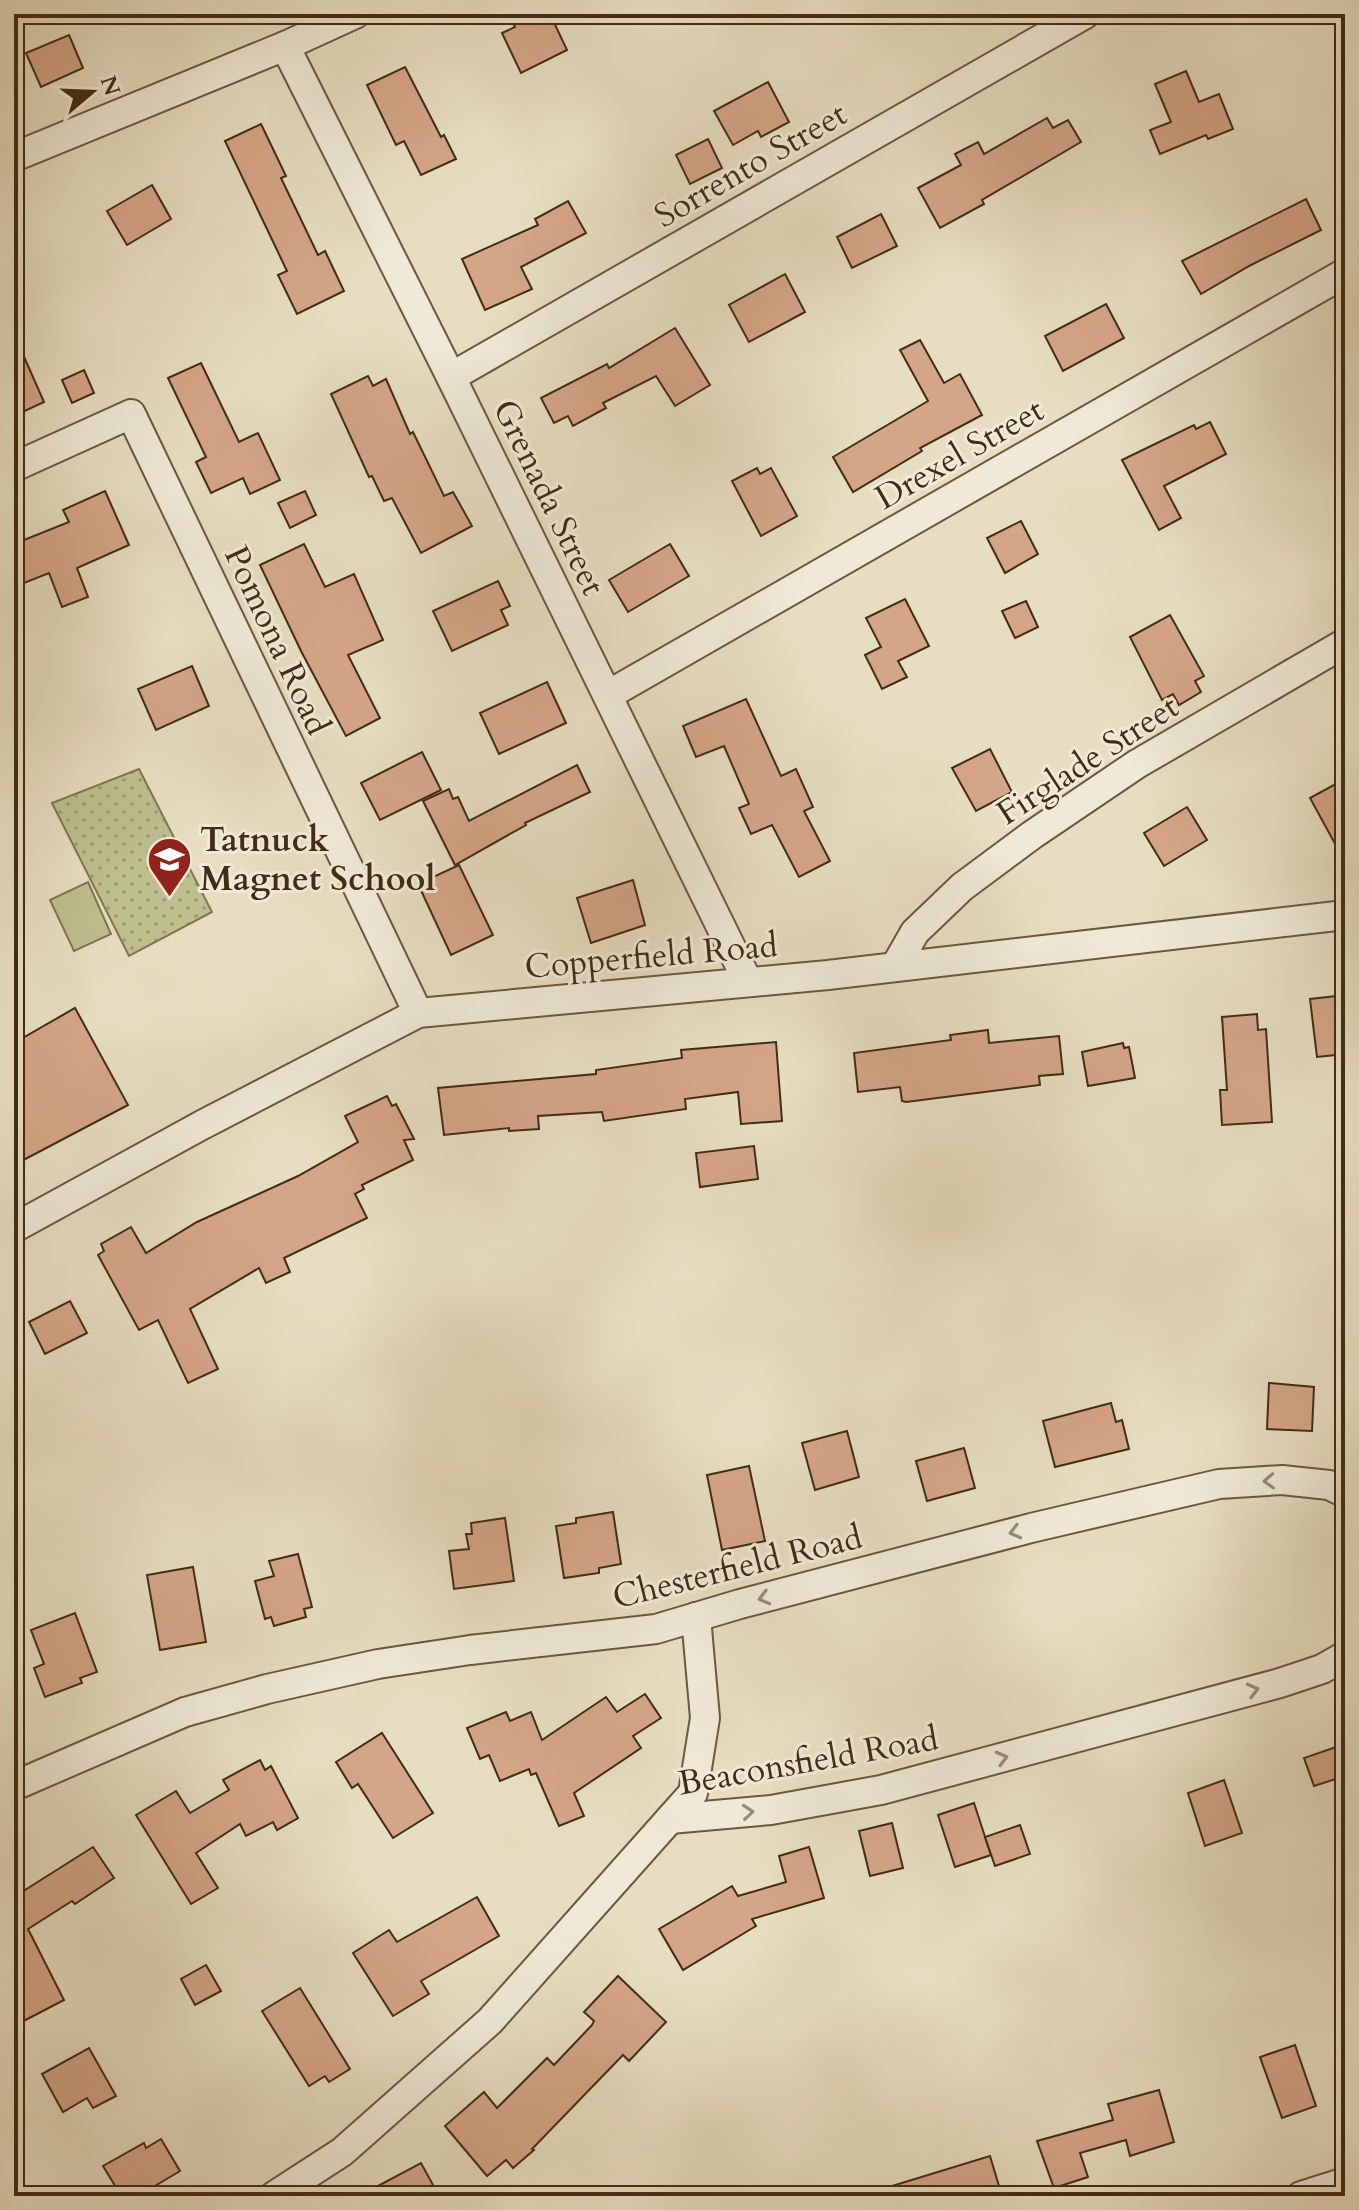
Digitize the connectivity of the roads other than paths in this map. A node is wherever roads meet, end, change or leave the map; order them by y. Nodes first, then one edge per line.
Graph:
1 (355, 14) edge
2 (1085, 14) edge
3 (285, 46) junction
4 (14, 157) edge
5 (1345, 273) edge
6 (451, 377) junction
7 (14, 467) edge
8 (1345, 643) edge
9 (608, 695) junction
10 (1345, 915) edge
11 (895, 967) junction
12 (748, 982) junction
13 (418, 1013) junction
14 (14, 1228) edge
15 (1345, 1493) edge
16 (696, 1617) junction
17 (1345, 1656) edge
18 (14, 1786) edge
19 (670, 1819) junction
20 (1345, 2182) edge
21 (274, 2196) edge
22 (1301, 2196) edge

1 - 3 street
2 - 6 street, Sorrento Street
3 - 4 street
3 - 6 street, Grenada Street
5 - 9 street, Drexel Street
6 - 9 street, Grenada Street
7 - 13 street, Pomona Road
8 - 11 street, Firglade Street
9 - 12 street, Grenada Street
10 - 11 street, Copperfield Road
11 - 12 street, Copperfield Road
12 - 13 street, Copperfield Road
13 - 14 street, Copperfield Road
15 -> 16 street, Chesterfield Road
16 - 18 street, Chesterfield Road
16 - 19 street
19 -> 17 street, Beaconsfield Road
19 - 21 street, Beaconsfield Road
20 - 22 street

